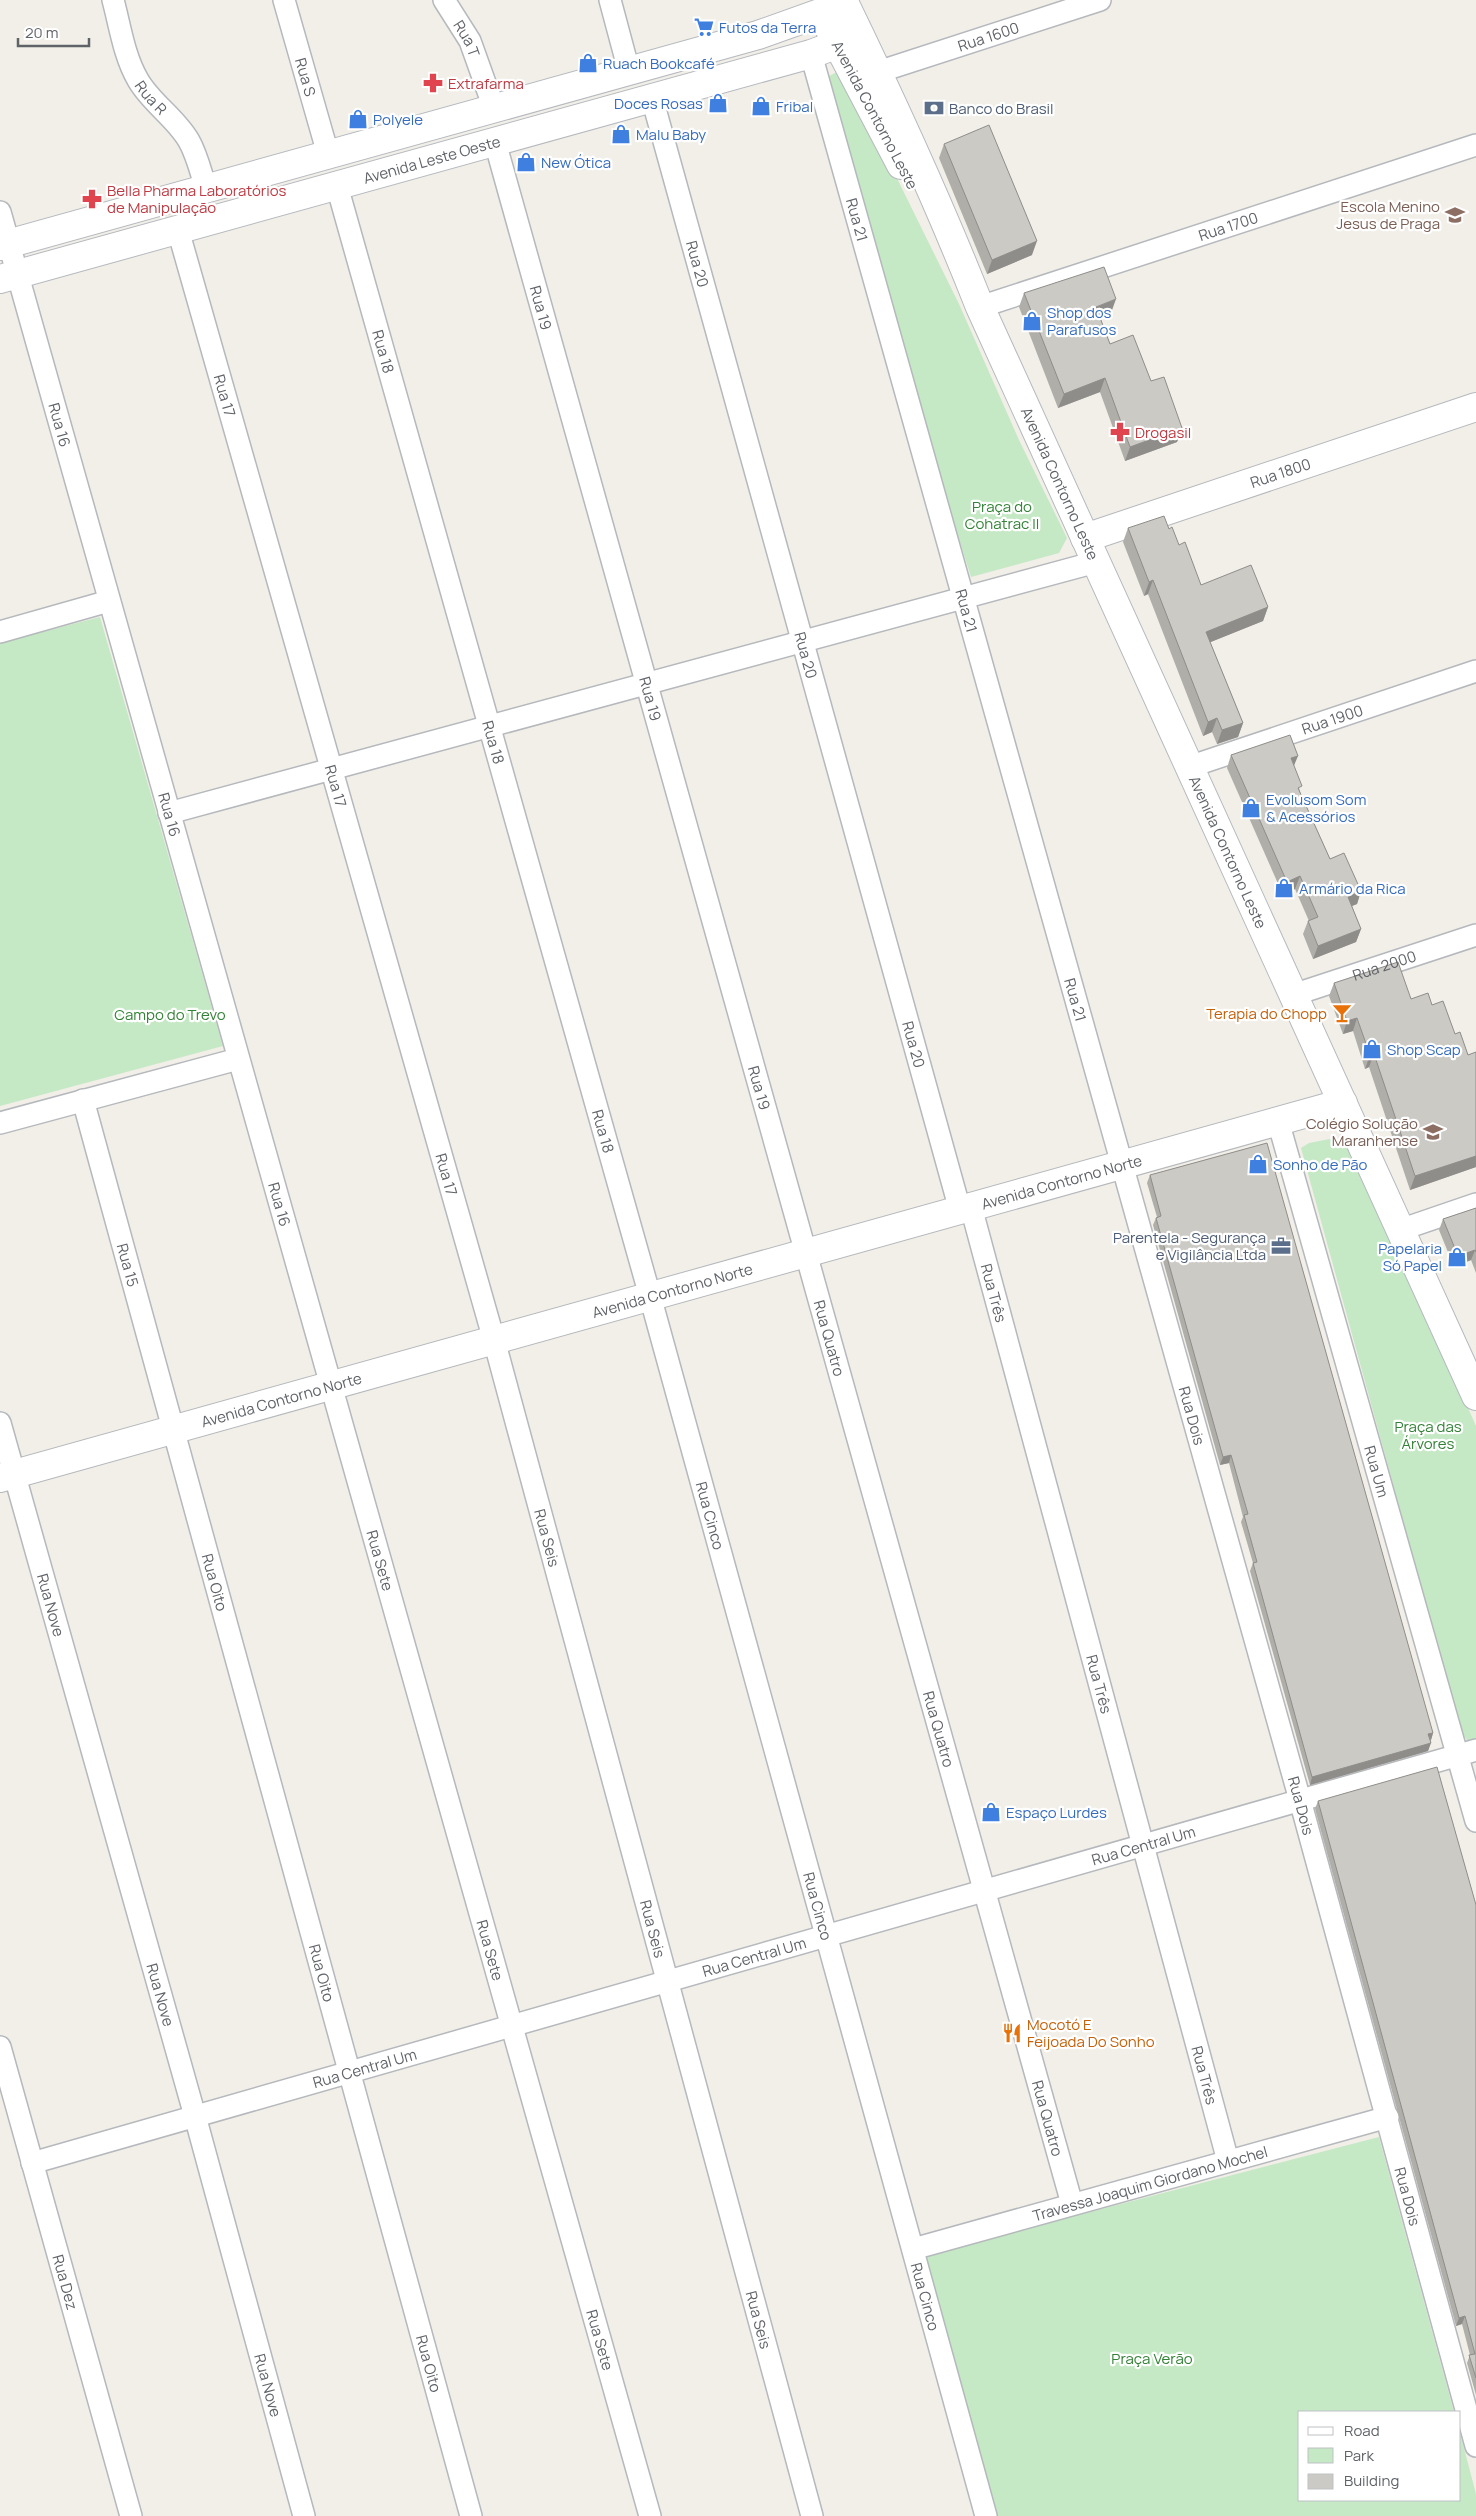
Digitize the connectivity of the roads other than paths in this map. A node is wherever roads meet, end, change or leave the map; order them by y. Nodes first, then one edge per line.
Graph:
1 (113, 0) edge
2 (284, 0) edge
3 (444, 0) edge
4 (610, 0) edge
5 (791, 0) edge
6 (1100, 0) edge
7 (831, 4) edge
8 (758, 35) junction
9 (849, 40) junction
10 (811, 54) junction
11 (629, 71) junction
12 (878, 72) junction
13 (652, 98) junction
14 (494, 108) junction
15 (495, 142) junction
16 (1476, 146) edge
17 (328, 154) junction
18 (338, 186) junction
19 (206, 188) junction
20 (0, 212) edge
21 (178, 230) junction
22 (4, 244) edge
23 (9, 277) edge
24 (980, 307) junction
25 (1476, 407) edge
26 (1090, 550) junction
27 (964, 598) junction
28 (109, 601) junction
29 (0, 632) edge
30 (803, 641) junction
31 (1476, 671) edge
32 (647, 684) junction
33 (489, 726) junction
34 (1189, 767) junction
35 (332, 769) junction
36 (168, 813) junction
37 (1476, 935) edge
38 (1293, 995) junction
39 (238, 1060) junction
40 (83, 1100) junction
41 (1342, 1104) junction
42 (1278, 1121) junction
43 (0, 1123) edge
44 (1120, 1165) junction
45 (1476, 1204) edge
46 (965, 1208) junction
47 (1400, 1230) junction
48 (805, 1253) junction
49 (650, 1296) junction
50 (494, 1340) junction
51 (329, 1386) junction
52 (1476, 1396) edge
53 (0, 1423) edge
54 (172, 1430) junction
55 (7, 1476) edge
56 (1467, 1753) edge
57 (1300, 1800) junction
58 (1476, 1820) edge
59 (1144, 1845) junction
60 (985, 1891) junction
61 (826, 1936) junction
62 (668, 1981) junction
63 (511, 2026) junction
64 (0, 2047) edge
65 (349, 2072) junction
66 (195, 2116) junction
67 (1388, 2117) junction
68 (1228, 2161) junction
69 (32, 2162) junction
70 (1072, 2204) junction
71 (912, 2249) junction
72 (1476, 2446) edge
73 (131, 2516) edge
74 (304, 2516) edge
75 (471, 2516) edge
76 (650, 2516) edge
77 (812, 2516) edge
78 (986, 2516) edge

1 - 19 street, Rua R
2 - 17 street, Rua S
3 - 14 street, Rua T
4 - 11 street
5 - 8 main road
6 - 12 street, Rua 1600
7 - 8 main road
7 - 9 main road, Avenida Contorno Leste
8 - 11 main road
9 - 10 main road, Avenida Leste Oeste
9 - 12 main road, Avenida Contorno Leste
9 - 24 main road, Avenida Contorno Leste
10 - 13 main road, Avenida Leste Oeste
10 - 27 street, Rua 21
11 - 14 main road
12 - 24 main road, Avenida Contorno Leste
13 - 15 main road, Avenida Leste Oeste
13 - 30 street, Rua 20
14 - 17 main road
15 - 18 main road, Avenida Leste Oeste
15 - 32 street, Rua 19
16 - 24 street, Rua 1700
17 - 19 main road
18 - 21 main road, Avenida Leste Oeste
18 - 33 street, Rua 18
19 - 22 main road
20 - 22 street, Rua 16
21 - 23 main road, Avenida Leste Oeste
21 - 35 street, Rua 17
22 - 23 street, Rua 16
23 - 28 street, Rua 16
24 - 26 main road, Avenida Contorno Leste
25 - 26 main road, Rua 1800
26 - 27 street
26 - 34 main road, Avenida Contorno Leste
27 - 30 street
27 - 44 street, Rua 21
28 - 29 street
28 - 36 street, Rua 16
30 - 32 street
30 - 46 street, Rua 20
31 - 34 street, Rua 1900
32 - 33 street
32 - 48 street, Rua 19
33 - 35 street
33 - 49 street, Rua 18
34 - 38 main road, Avenida Contorno Leste
35 - 36 street
35 - 50 street, Rua 17
36 - 39 street, Rua 16
37 - 38 street, Rua 2000
38 - 41 main road, Avenida Contorno Leste
39 - 40 street
39 - 51 street, Rua 16
40 - 43 street
40 - 54 street, Rua 15
41 - 42 main road, Avenida Contorno Norte
41 - 47 main road, Avenida Contorno Leste
42 - 44 main road, Avenida Contorno Norte
42 - 56 street, Rua Um
44 - 46 main road, Avenida Contorno Norte
44 - 57 street, Rua Dois
45 - 47 street
46 - 48 main road, Avenida Contorno Norte
46 - 59 street, Rua Três
47 - 52 main road, Avenida Contorno Leste
48 - 49 main road, Avenida Contorno Norte
48 - 60 street, Rua Quatro
49 - 50 main road, Avenida Contorno Norte
49 - 61 street, Rua Cinco
50 - 51 main road, Avenida Contorno Norte
50 - 62 street, Rua Seis
51 - 54 main road, Avenida Contorno Norte
51 - 63 street, Rua Sete
53 - 55 street, Rua Nove
54 - 55 main road, Avenida Contorno Norte
54 - 65 street, Rua Oito
55 - 66 street, Rua Nove
56 - 57 street, Rua Central Um
56 - 58 street, Rua Um
57 - 59 street, Rua Central Um
57 - 67 street, Rua Dois
59 - 60 street, Rua Central Um
59 - 68 street, Rua Três
60 - 61 street, Rua Central Um
60 - 70 street, Rua Quatro
61 - 62 street, Rua Central Um
61 - 71 street, Rua Cinco
62 - 63 street, Rua Central Um
62 - 77 street, Rua Seis
63 - 65 street, Rua Central Um
63 - 76 street, Rua Sete
64 - 69 street, Rua Dez
65 - 66 street, Rua Central Um
65 - 75 street, Rua Oito
66 - 69 street, Rua Central Um
66 - 74 street, Rua Nove
67 - 68 street, Travessa Joaquim Giordano Mochel
67 - 72 street, Rua Dois
68 - 70 street, Travessa Joaquim Giordano Mochel
69 - 73 street, Rua Dez
70 - 71 street, Travessa Joaquim Giordano Mochel
71 - 78 street, Rua Cinco

